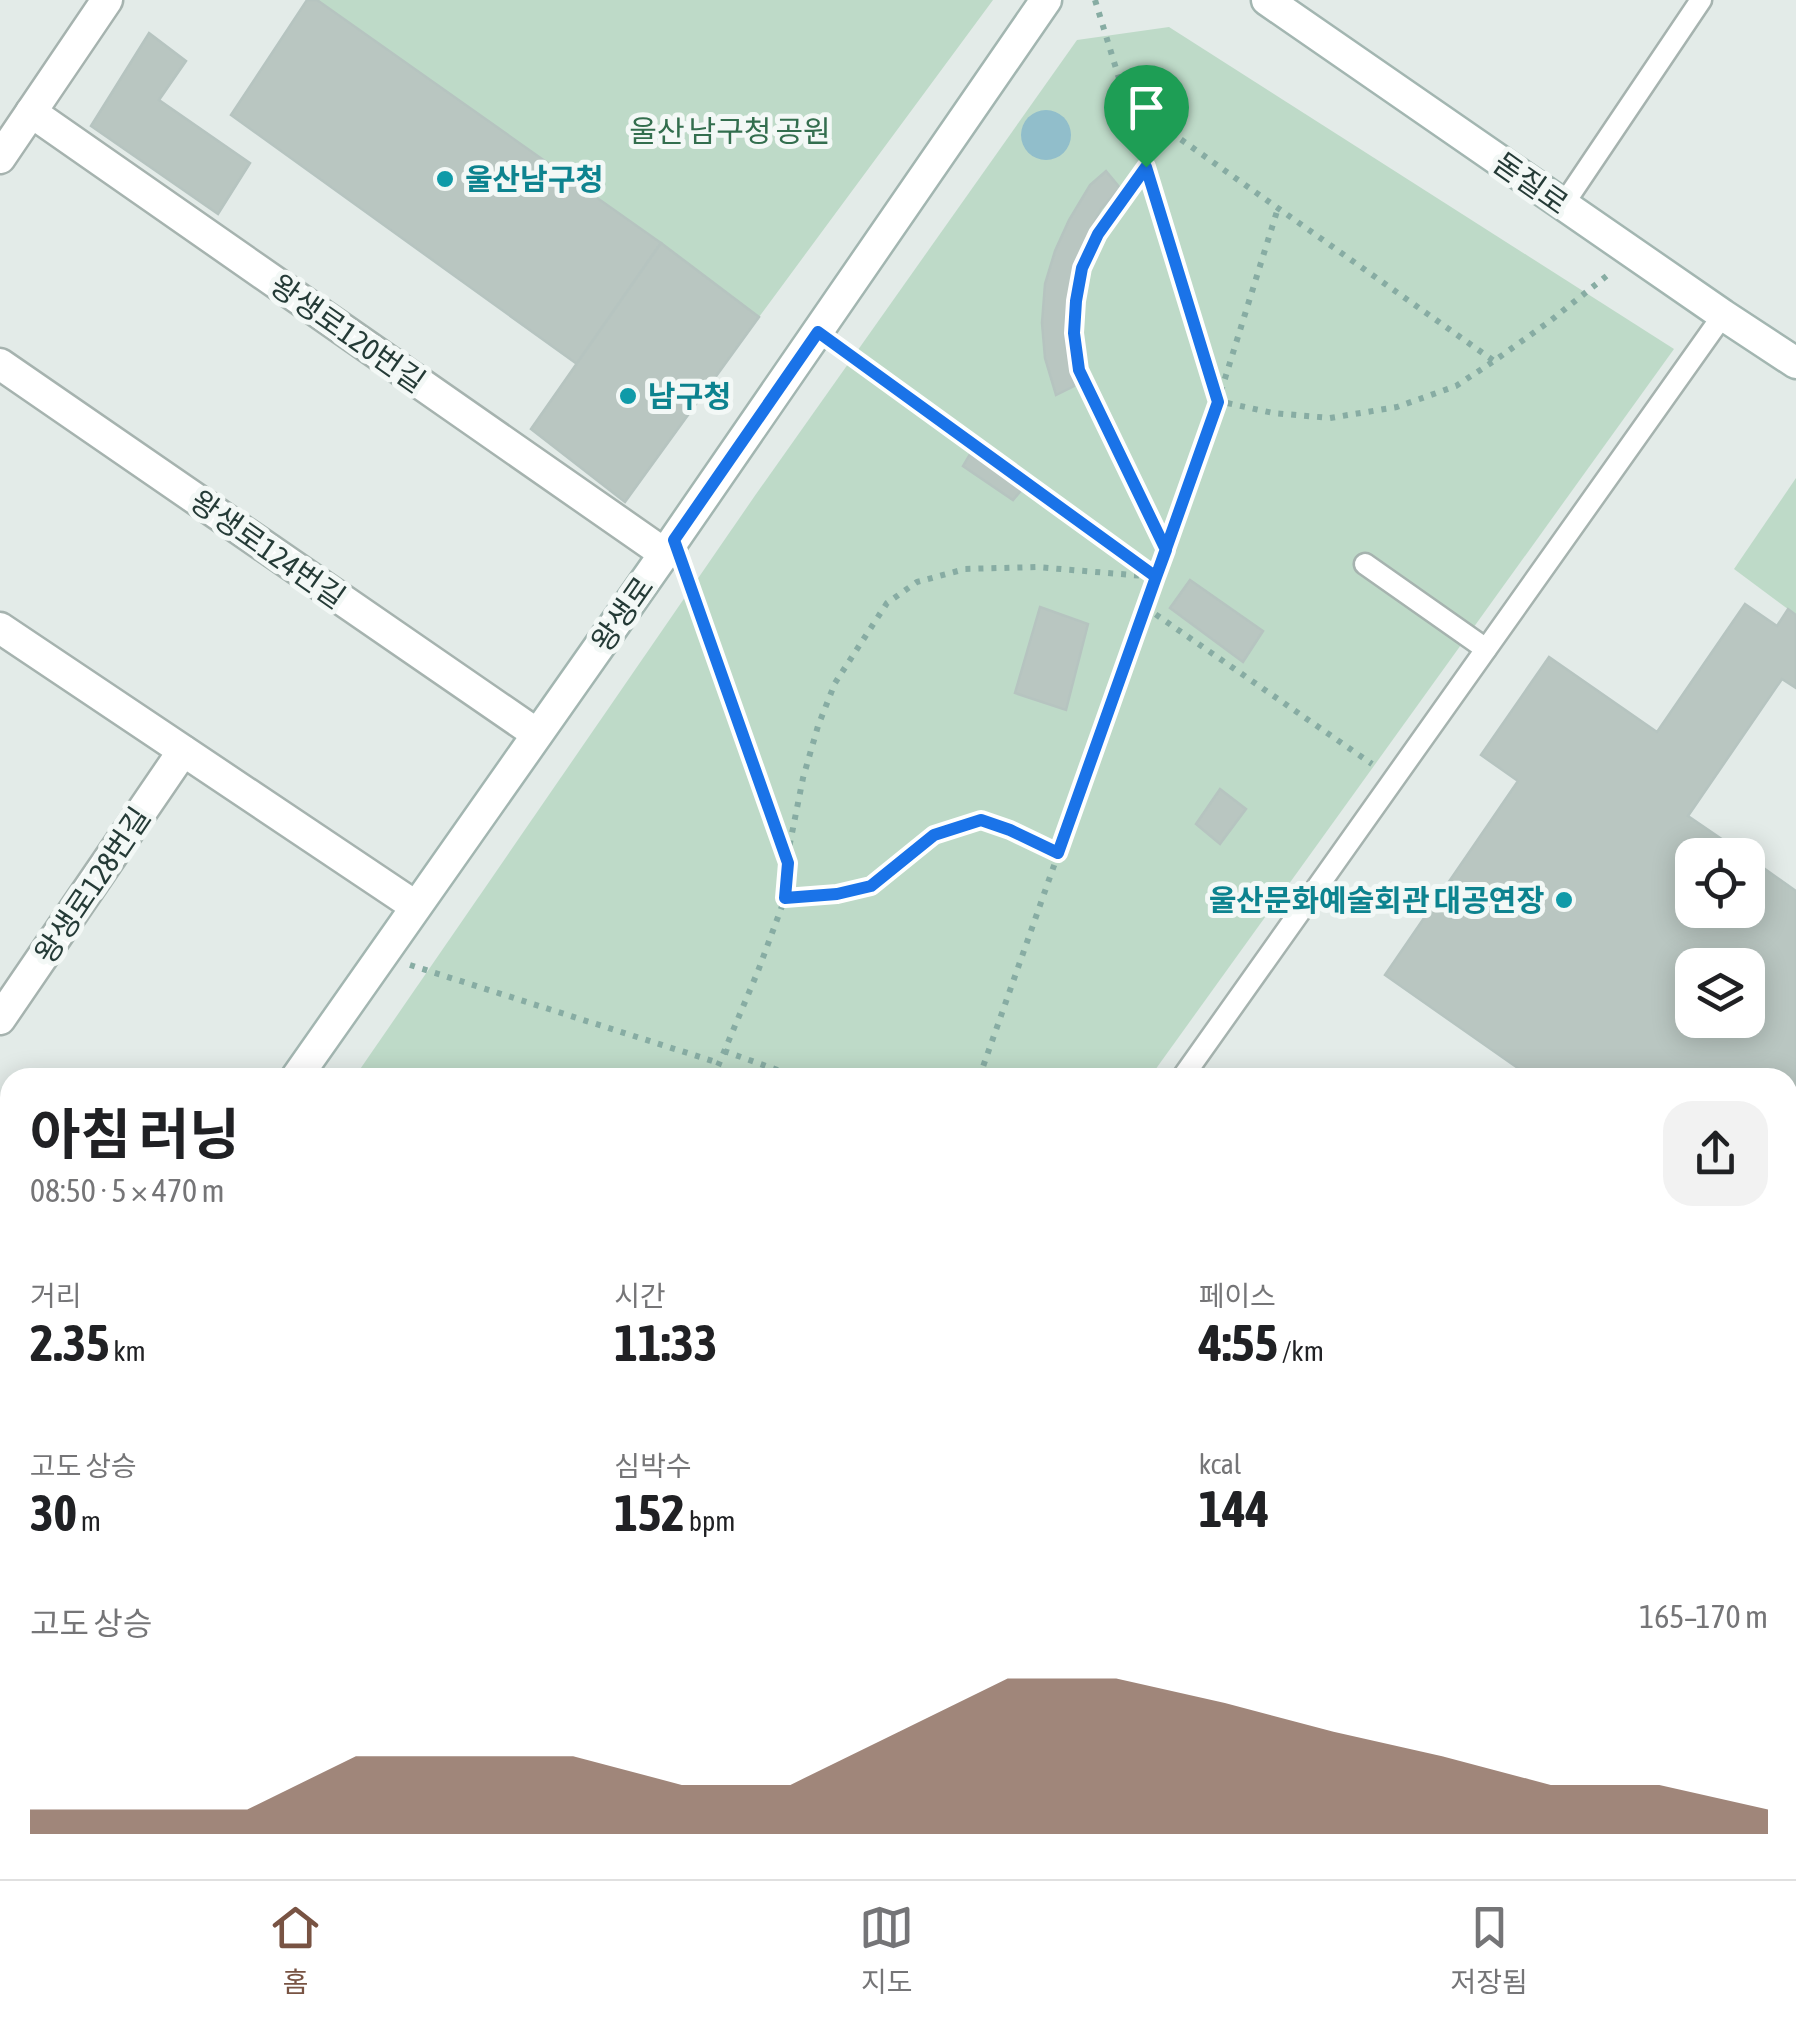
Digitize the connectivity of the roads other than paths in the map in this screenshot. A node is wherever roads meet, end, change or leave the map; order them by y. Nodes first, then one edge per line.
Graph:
1 (106, 0) edge
2 (1046, 0) edge
3 (1267, 0) edge
4 (1701, 0) edge
5 (31, 112) junction
6 (0, 158) edge
7 (1563, 205) junction
8 (1723, 315) junction
9 (1796, 363) edge
10 (0, 364) edge
11 (669, 547) junction
12 (1365, 564) dead end
13 (0, 628) edge
14 (1486, 649) junction
15 (537, 734) junction
16 (183, 751) junction
17 (414, 906) junction
18 (0, 1019) edge
19 (303, 1068) edge
20 (1189, 1068) edge

1 - 5 street
2 - 11 street, 왕생로
3 - 7 street, 돋질로
4 - 7 lane
5 - 6 street
5 - 11 street, 왕생로120번길
7 - 8 street, 돋질로
8 - 9 street, 돋질로
8 - 14 lane
10 - 15 street, 왕생로124번길
11 - 15 street, 왕생로
12 - 14 lane
13 - 16 street
14 - 20 lane
15 - 17 street, 왕생로
16 - 17 street
16 - 18 street, 왕생로128번길
17 - 19 street, 왕생로

